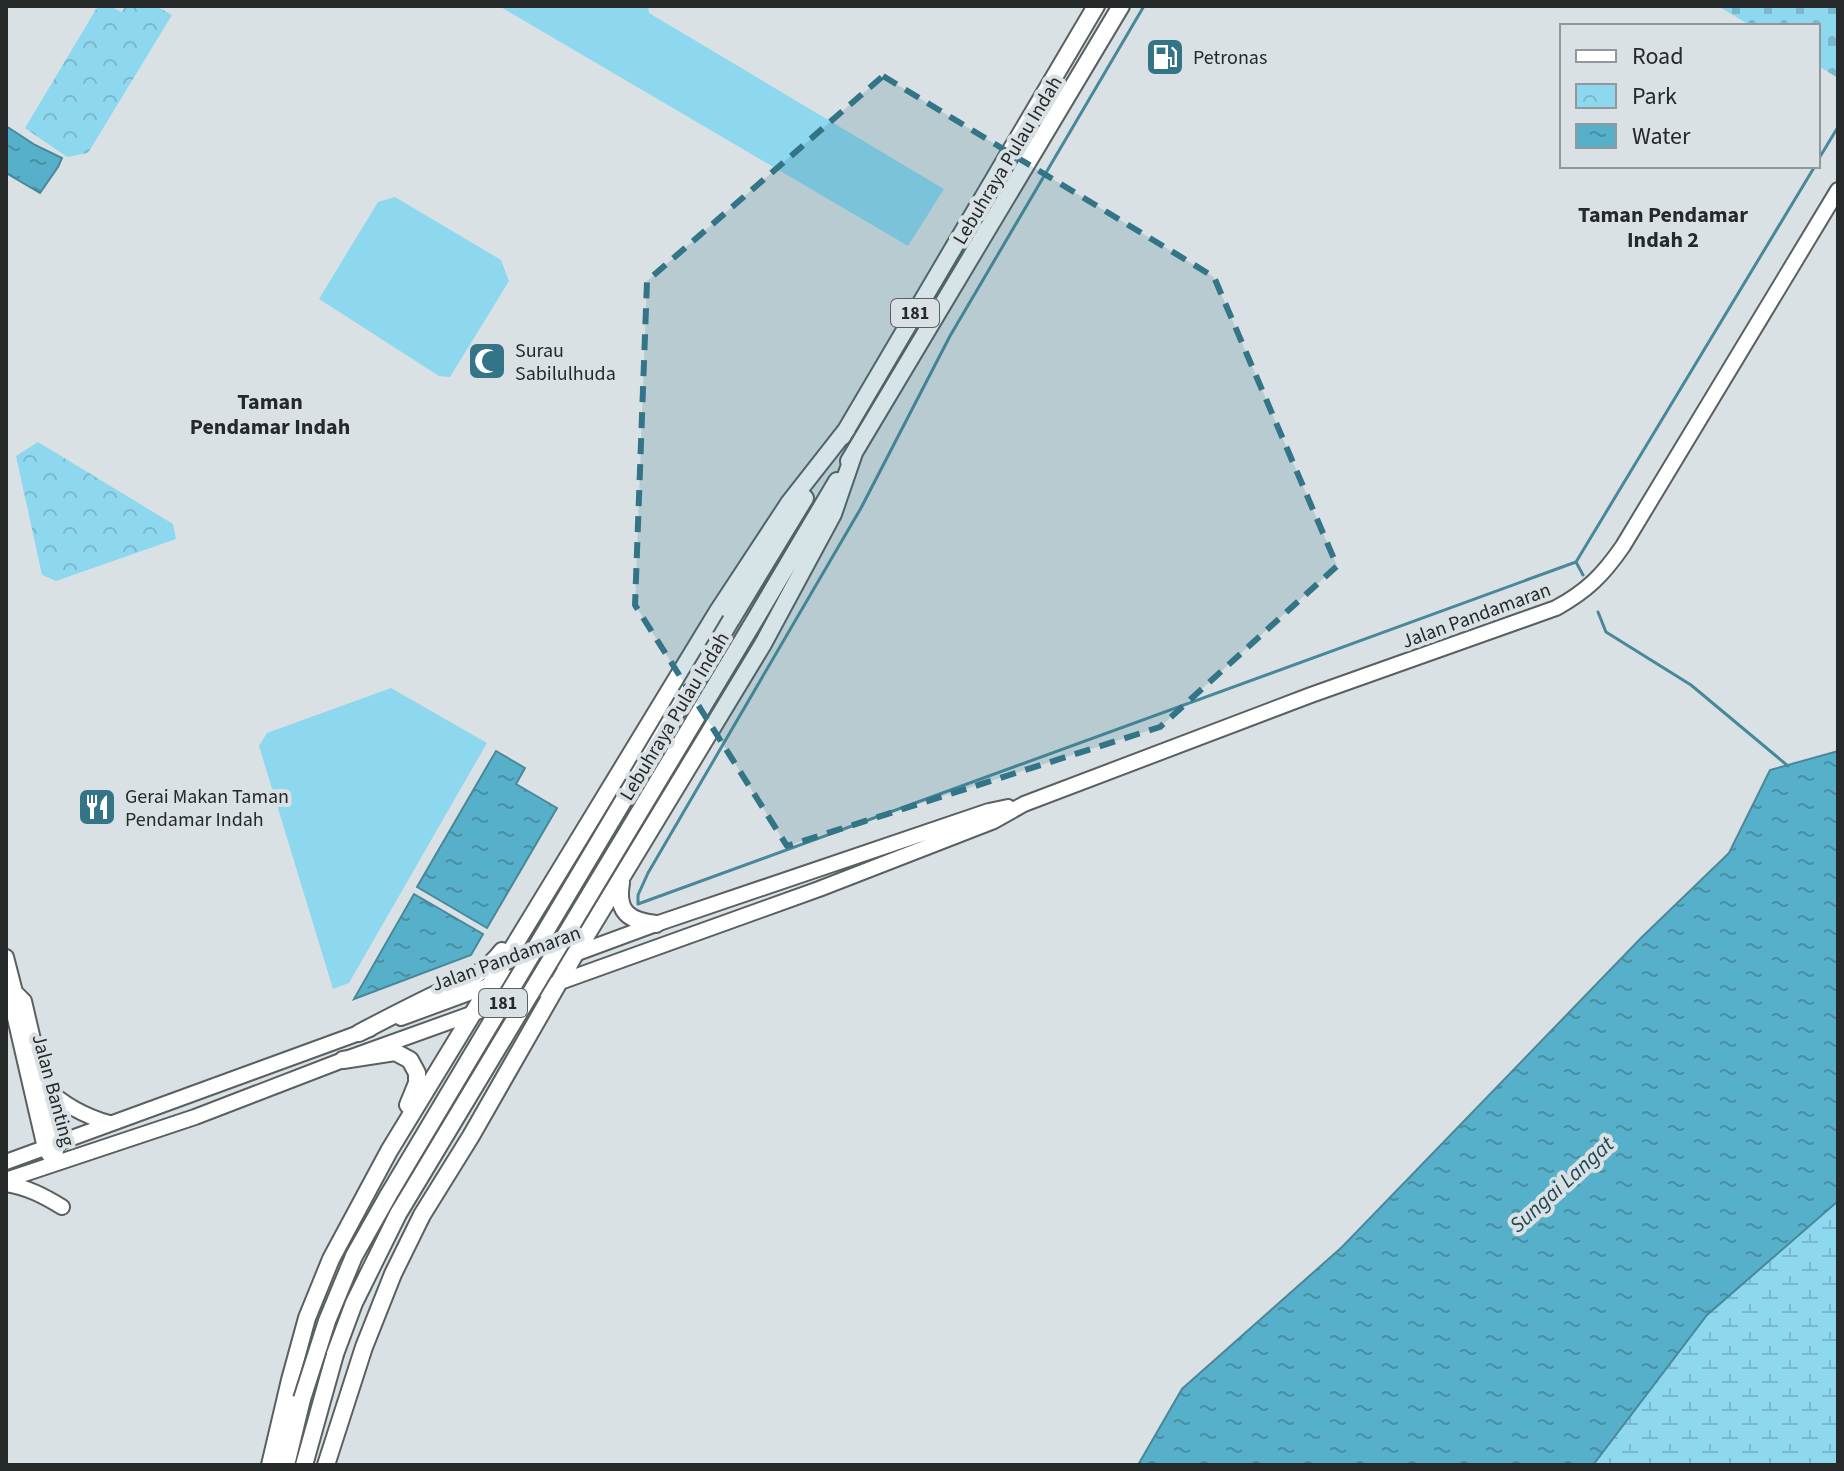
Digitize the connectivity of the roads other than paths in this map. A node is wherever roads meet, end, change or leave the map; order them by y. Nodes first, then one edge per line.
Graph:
1 (1096, 6) edge
2 (1121, 6) edge
3 (1838, 190) edge
4 (847, 429) junction
5 (854, 453) junction
6 (603, 802) junction
7 (1024, 804) junction
8 (650, 832) junction
9 (567, 860) junction
10 (622, 877) junction
11 (535, 912) junction
12 (656, 924) junction
13 (575, 954) junction
14 (6, 957) edge
15 (550, 963) junction
16 (559, 983) junction
17 (491, 986) junction
18 (15, 992) junction
19 (501, 1004) junction
20 (475, 1012) junction
21 (359, 1033) junction
22 (343, 1060) junction
23 (514, 1060) junction
24 (44, 1087) junction
25 (110, 1123) junction
26 (51, 1145) junction
27 (389, 1151) junction
28 (6, 1162) edge
29 (54, 1163) junction
30 (6, 1182) edge
31 (62, 1207) dead end
32 (270, 1465) edge
33 (286, 1465) edge
34 (304, 1465) edge
35 (326, 1465) edge

1 - 4 main road, Lebuhraya Pulau Indah / 181
2 - 5 main road, Lebuhraya Pulau Indah / 181
3 - 7 main road, Jalan Pandamaran
4 - 6 main road
4 - 33 main road, Lebuhraya Pulau Indah / 181, bridge
5 - 8 main road
5 - 34 main road, Lebuhraya Pulau Indah / 181, bridge
6 - 8 main road
6 - 9 main road
7 - 12 main road, Jalan Pandamaran
7 - 16 main road, Jalan Pandamaran
8 - 10 main road
9 - 11 main road
9 - 21 main road
10 - 12 main road
10 - 13 main road
11 - 15 main road
11 - 17 main road
12 - 13 main road, Jalan Pandamaran
13 - 15 main road, Jalan Pandamaran
13 - 16 main road
14 - 18 main road, Jalan Banting
15 - 16 main road
15 - 17 main road, Jalan Pandamaran
16 - 19 main road, Jalan Pandamaran
16 - 23 main road
17 - 19 main road
17 - 20 main road
17 - 21 main road, Jalan Pandamaran
18 - 24 main road, Jalan Banting
18 - 26 main road, Jalan Banting
19 - 20 main road, Jalan Pandamaran
19 - 23 main road
20 - 22 main road, Jalan Pandamaran
20 - 27 main road
21 - 25 main road, Jalan Pandamaran
22 - 27 main road
22 - 29 main road, Jalan Pandamaran
23 - 35 main road
24 - 25 main road
24 - 26 main road, Jalan Banting
25 - 26 main road, Jalan Pandamaran
26 - 28 main road, Jalan Pandamaran
26 - 29 main road, Jalan Banting
27 - 32 main road
29 - 30 main road, Jalan Pandamaran
30 - 31 main road

